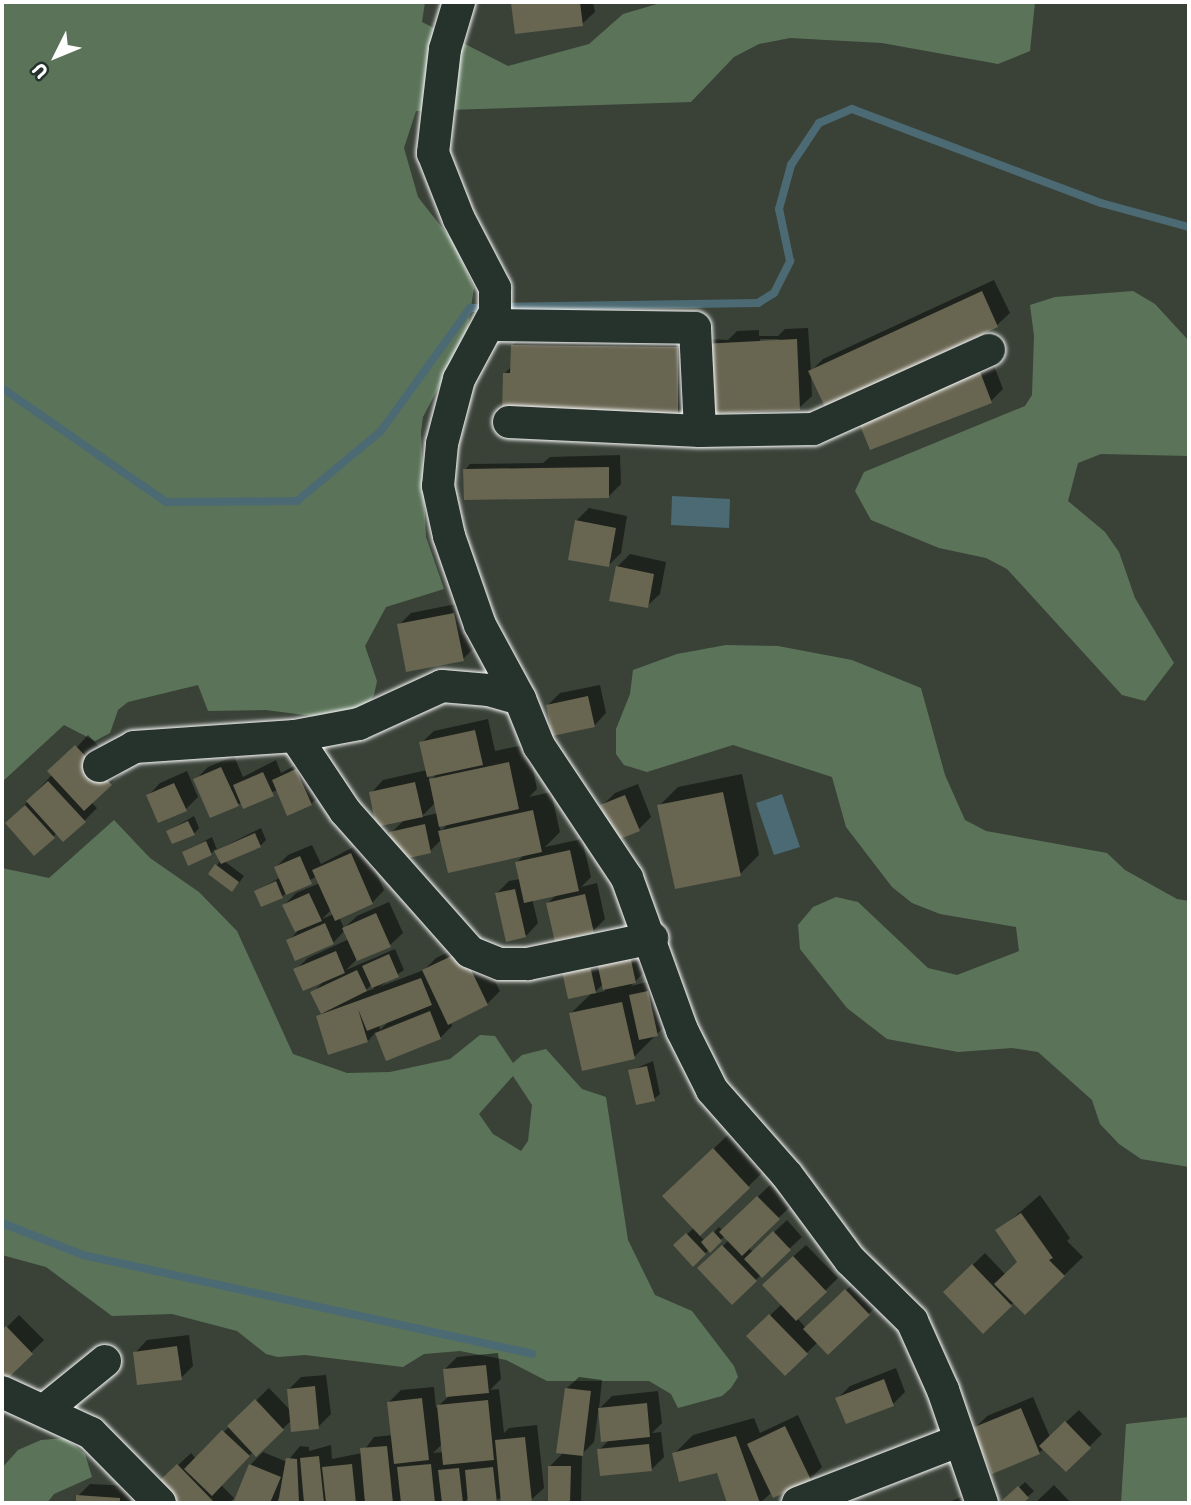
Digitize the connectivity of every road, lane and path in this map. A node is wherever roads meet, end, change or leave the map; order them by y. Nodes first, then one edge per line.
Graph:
1 (458, 2) edge
2 (494, 308) junction
3 (989, 351) dead end
4 (509, 422) dead end
5 (700, 430) junction
6 (520, 699) junction
7 (295, 736) junction
8 (99, 766) dead end
9 (652, 939) junction
10 (105, 1361) dead end
11 (2, 1392) edge
12 (46, 1409) junction
13 (958, 1441) junction
14 (160, 1503) edge
15 (798, 1503) edge
16 (982, 1503) edge

1 - 2 street
2 - 5 street
2 - 6 street
3 - 5 street
4 - 5 street
6 - 7 street
6 - 9 street
7 - 8 street
7 - 9 street
9 - 13 street
10 - 12 street
11 - 12 street
12 - 14 street
13 - 15 street
13 - 16 street

